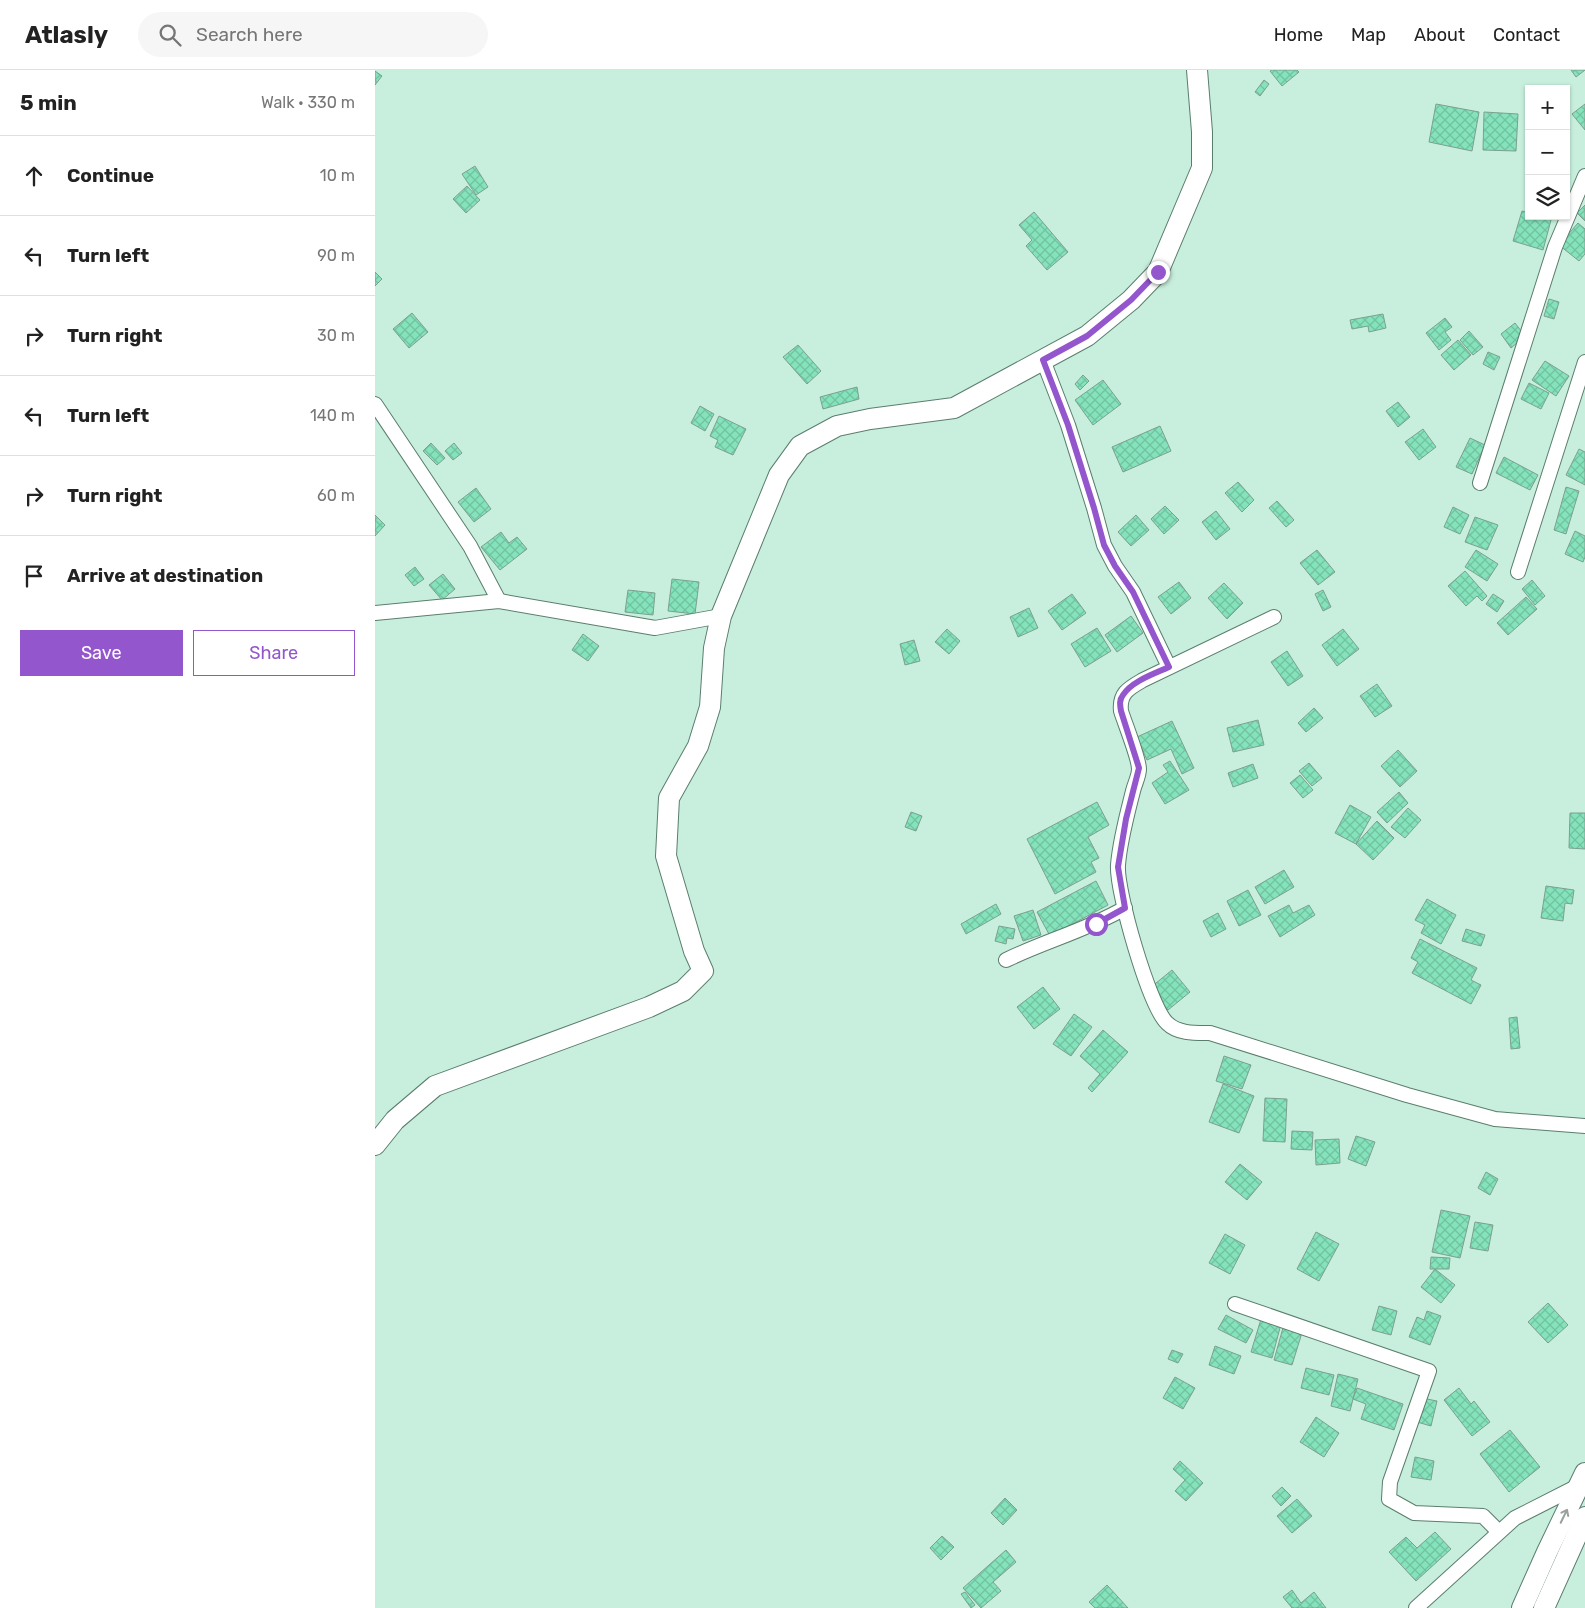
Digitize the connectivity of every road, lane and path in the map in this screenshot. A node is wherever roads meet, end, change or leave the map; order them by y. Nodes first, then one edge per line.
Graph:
1 (1197, 70) edge
2 (1585, 176) edge
3 (1043, 360) junction
4 (1585, 362) edge
5 (375, 404) edge
6 (1481, 483) dead end
7 (1519, 572) dead end
8 (499, 602) junction
9 (375, 613) edge
10 (721, 616) junction
11 (1274, 617) dead end
12 (1169, 667) junction
13 (1125, 908) junction
14 (1006, 960) dead end
15 (1585, 1126) edge
16 (375, 1145) edge
17 (1235, 1304) dead end
18 (1582, 1479) edge
19 (1585, 1517) edge
20 (1498, 1531) junction
21 (1550, 1545) junction
22 (1567, 1556) junction
23 (1549, 1603) edge
24 (1416, 1608) edge
25 (1522, 1608) edge

1 - 3 main road
2 - 6 street
3 - 10 main road
3 - 12 street
4 - 7 street
5 - 8 street
8 - 9 street
8 - 10 street
10 - 16 main road
11 - 12 street
12 - 13 street
13 - 14 street
13 - 15 street
17 - 20 street
18 - 20 street
21 -> 18 main road
19 - 22 main road
20 - 24 street
21 - 22 main road
21 - 25 main road
22 - 23 main road

